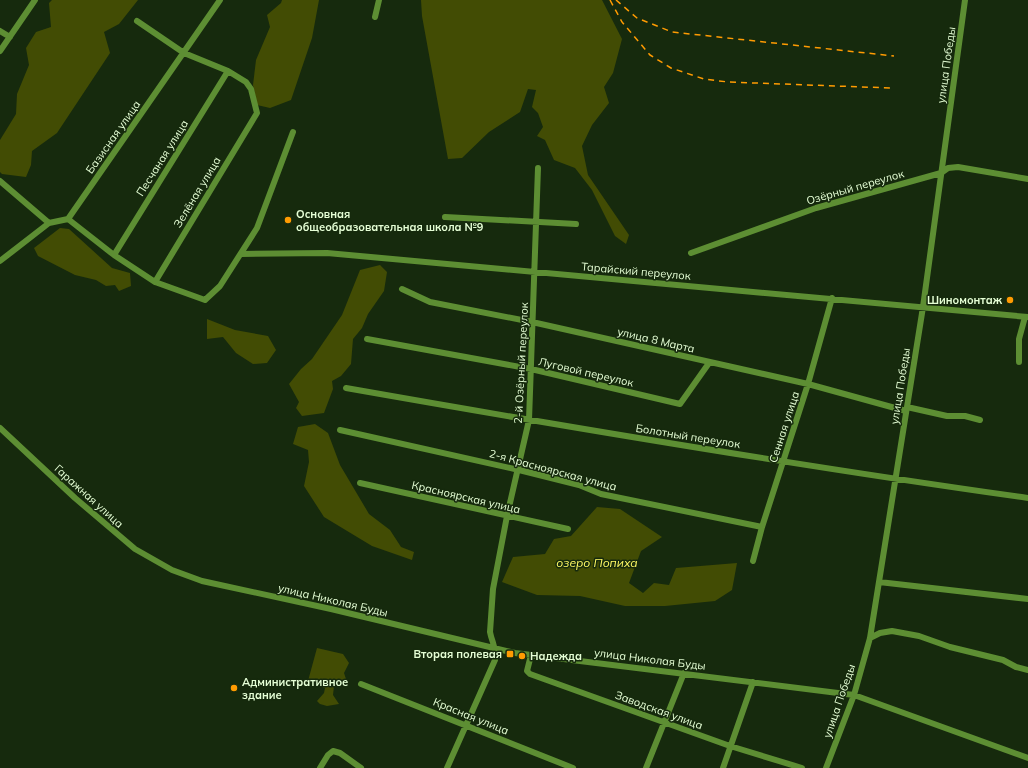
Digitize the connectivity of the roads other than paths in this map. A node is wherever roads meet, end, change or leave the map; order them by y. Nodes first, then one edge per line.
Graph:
1 (35, 0) edge
2 (220, 0) edge
3 (379, 0) edge
4 (965, 0) edge
5 (376, 17) dead end
6 (137, 21) dead end
7 (0, 31) edge
8 (10, 37) junction
9 (0, 52) edge
10 (184, 53) junction
11 (228, 72) junction
12 (293, 132) dead end
13 (538, 168) dead end
14 (941, 173) junction
15 (1028, 179) edge
16 (0, 181) edge
17 (445, 216) dead end
18 (68, 219) junction
19 (536, 222) junction
20 (49, 224) junction
21 (576, 224) dead end
22 (691, 253) dead end
23 (241, 254) junction
24 (114, 255) junction
25 (0, 261) edge
26 (535, 272) junction
27 (155, 282) junction
28 (402, 289) dead end
29 (832, 298) junction
30 (923, 306) junction
31 (1026, 317) edge
32 (532, 322) junction
33 (367, 339) dead end
34 (1019, 362) dead end
35 (709, 363) junction
36 (531, 369) junction
37 (808, 384) junction
38 (346, 388) dead end
39 (906, 409) junction
40 (529, 420) junction
41 (980, 420) dead end
42 (0, 428) edge
43 (340, 430) dead end
44 (783, 462) junction
45 (519, 470) junction
46 (895, 480) junction
47 (360, 483) dead end
48 (1028, 498) edge
49 (507, 516) junction
50 (762, 527) junction
51 (568, 529) dead end
52 (753, 561) dead end
53 (172, 570) joint
54 (879, 582) junction
55 (1028, 599) edge
56 (870, 638) junction
57 (496, 649) junction
58 (531, 655) junction
59 (1028, 670) edge
60 (684, 673) junction
61 (753, 682) junction
62 (361, 684) dead end
63 (854, 695) junction
64 (666, 722) junction
65 (466, 725) junction
66 (730, 746) junction
67 (1028, 758) edge
68 (320, 768) edge
69 (361, 768) edge
70 (447, 768) edge
71 (573, 768) edge
72 (646, 768) edge
73 (723, 768) edge
74 (802, 768) edge
75 (826, 768) edge

1 - 8 street
2 - 10 street, Базисная улица
3 - 5 street
4 - 14 street, улица Победы
6 - 10 street
7 - 8 street
8 - 9 street
10 - 11 street
10 - 18 street, Базисная улица
11 - 24 street, Песчаная улица
11 - 27 street, Зелёная улица
12 - 23 street
13 - 19 street, 2-й Озёрный переулок
14 - 15 street, Озёрный переулок
14 - 22 street, Озёрный переулок
14 - 30 street, улица Победы
16 - 20 street
17 - 19 street
18 - 20 street
18 - 24 street
19 - 21 street
19 - 26 street, 2-й Озёрный переулок
20 - 25 street
23 - 26 street, Тарайский переулок
23 - 27 street
24 - 27 street
26 - 29 street, Тарайский переулок
26 - 32 street, 2-й Озёрный переулок
28 - 32 street, улица 8 Марта
29 - 30 street, Тарайский переулок
29 - 37 street, Сенная улица
30 - 31 street, Тарайский переулок
30 - 39 street, улица Победы
31 - 34 street
32 - 35 street, улица 8 Марта
32 - 36 street, 2-й Озёрный переулок
33 - 36 street, Луговой переулок
35 - 36 street, Луговой переулок
35 - 37 street, улица 8 Марта
36 - 40 street, 2-й Озёрный переулок
37 - 39 street, улица 8 Марта
37 - 44 street, Сенная улица
38 - 40 street, Болотный переулок
39 - 41 street, улица 8 Марта
39 - 46 street, улица Победы
40 - 44 street, Болотный переулок
40 - 45 street, 2-й Озёрный переулок
42 - 53 street, Гаражная улица
43 - 45 street, 2-я Красноярская улица
44 - 46 street, Болотный переулок
44 - 50 street, Сенная улица
45 - 49 street, 2-й Озёрный переулок
45 - 50 street, 2-я Красноярская улица
46 - 48 street, Болотный переулок
46 - 54 street, улица Победы
47 - 49 street, Красноярская улица
49 - 51 street, Красноярская улица
49 - 57 street, 2-й Озёрный переулок
50 - 52 street, Сенная улица
53 - 57 street, улица Николая Буды
54 - 55 street
54 - 56 street, улица Победы
56 - 59 street
56 - 63 street, улица Победы
57 - 58 street, улица Николая Буды
57 - 65 street
58 - 60 street, улица Николая Буды
58 - 64 street, Заводская улица
60 - 61 street, улица Николая Буды
60 - 64 street
61 - 63 street, улица Николая Буды
61 - 66 street
62 - 65 street, Красная улица
63 - 67 street, улица Николая Буды
63 - 75 street, улица Победы
64 - 66 street, Заводская улица
64 - 72 street
65 - 70 street
65 - 71 street, Красная улица
66 - 73 street
66 - 74 street, Заводская улица
68 - 69 street

